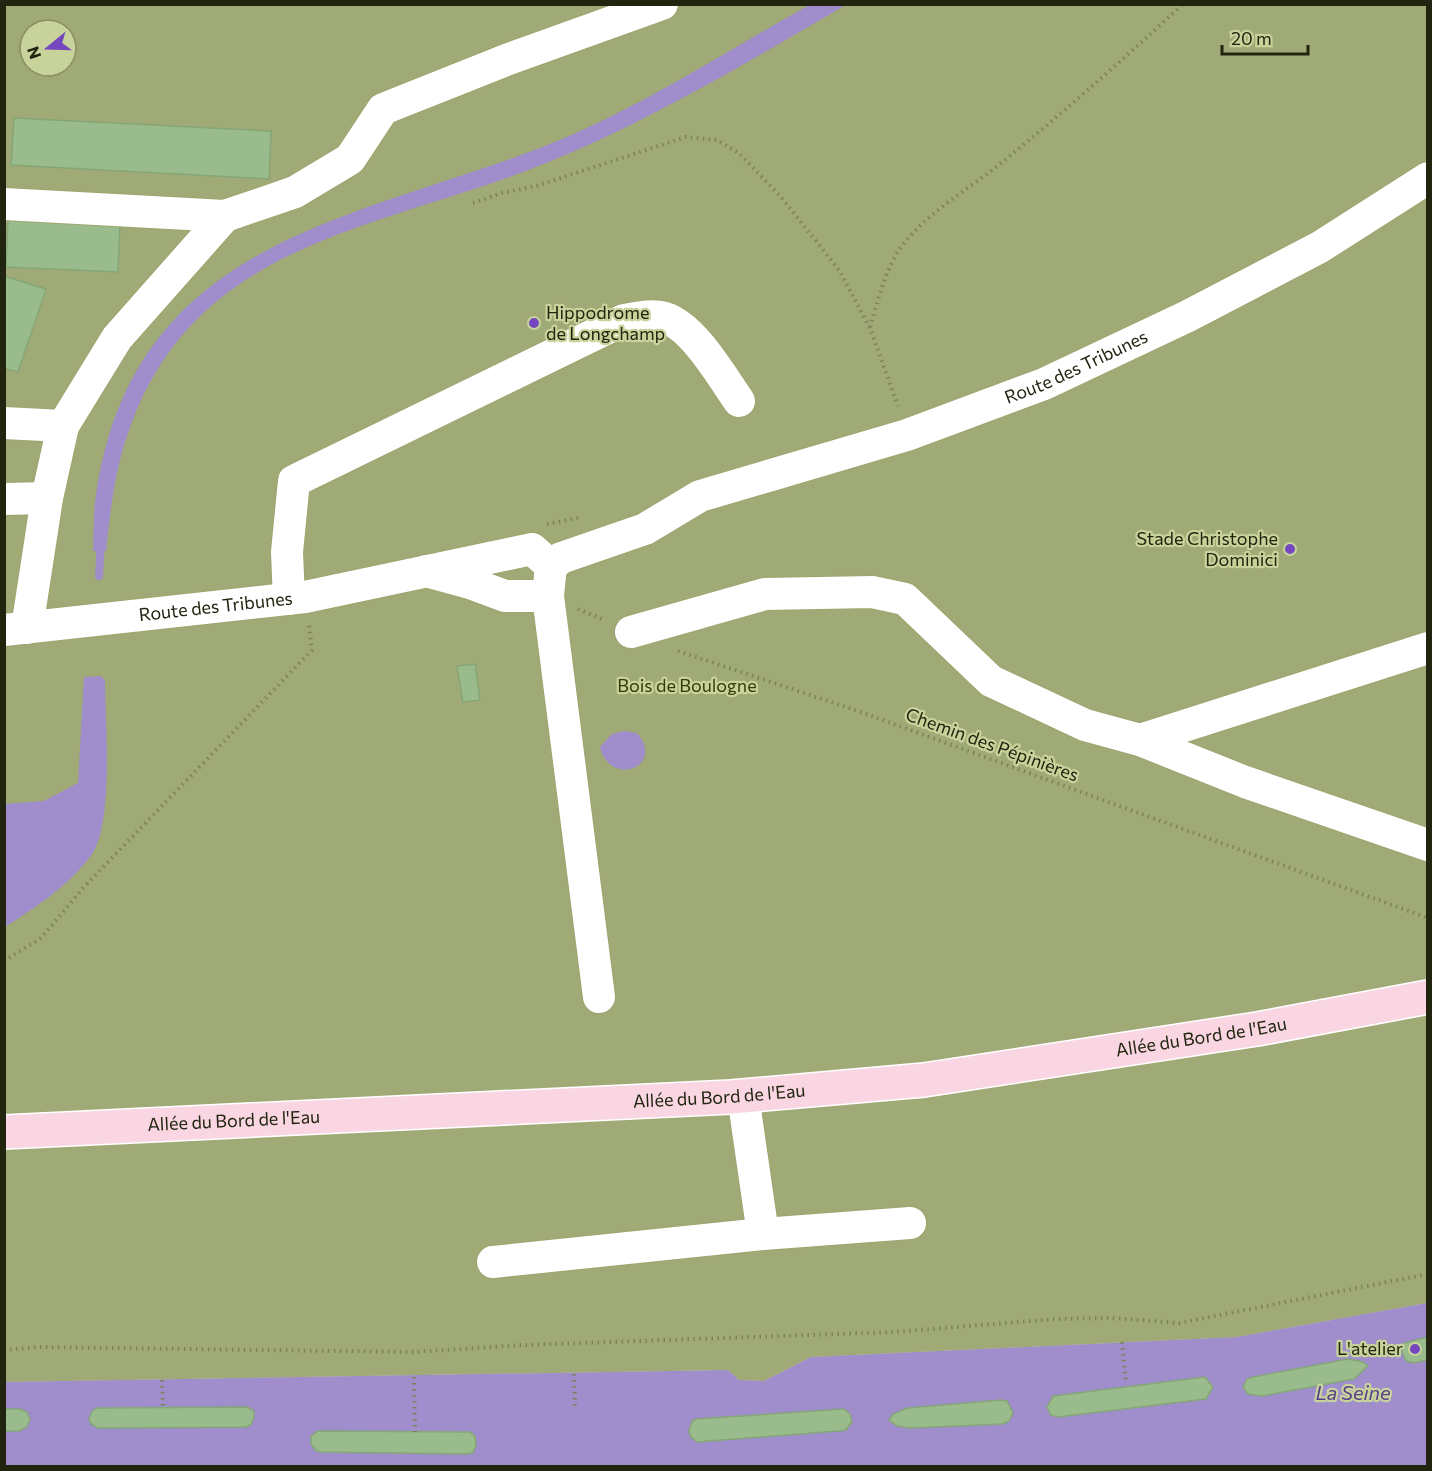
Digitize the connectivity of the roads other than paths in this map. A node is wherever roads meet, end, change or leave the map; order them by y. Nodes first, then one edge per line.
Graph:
1 (662, 4) edge
2 (1428, 178) edge
3 (4, 204) edge
4 (225, 216) junction
5 (739, 401) dead end
6 (4, 423) edge
7 (63, 426) junction
8 (46, 498) junction
9 (4, 499) edge
10 (423, 562) junction
11 (549, 581) junction
12 (297, 598) junction
13 (16, 629) edge
14 (632, 632) road end
15 (1428, 648) edge
16 (1140, 740) junction
17 (1428, 845) edge
18 (599, 997) dead end
19 (1428, 997) edge
20 (743, 1095) junction
21 (4, 1132) edge
22 (910, 1223) dead end
23 (763, 1234) junction
24 (493, 1262) dead end

1 - 4 street
2 - 11 street, Route des Tribunes
3 - 4 street
4 - 7 street
5 - 12 street
6 - 7 street
7 - 8 street
8 - 9 street
8 - 13 street
10 - 11 street, Route des Tribunes
10 - 11 street, Route des Tribunes
10 - 12 street, Route des Tribunes
11 - 18 street
12 - 13 street, Route des Tribunes
14 - 16 street
15 - 16 street
16 - 17 street
19 - 20 main road, Allée du Bord de l'Eau
20 - 21 main road, Allée du Bord de l'Eau
20 - 23 street
22 - 23 street
23 - 24 street

